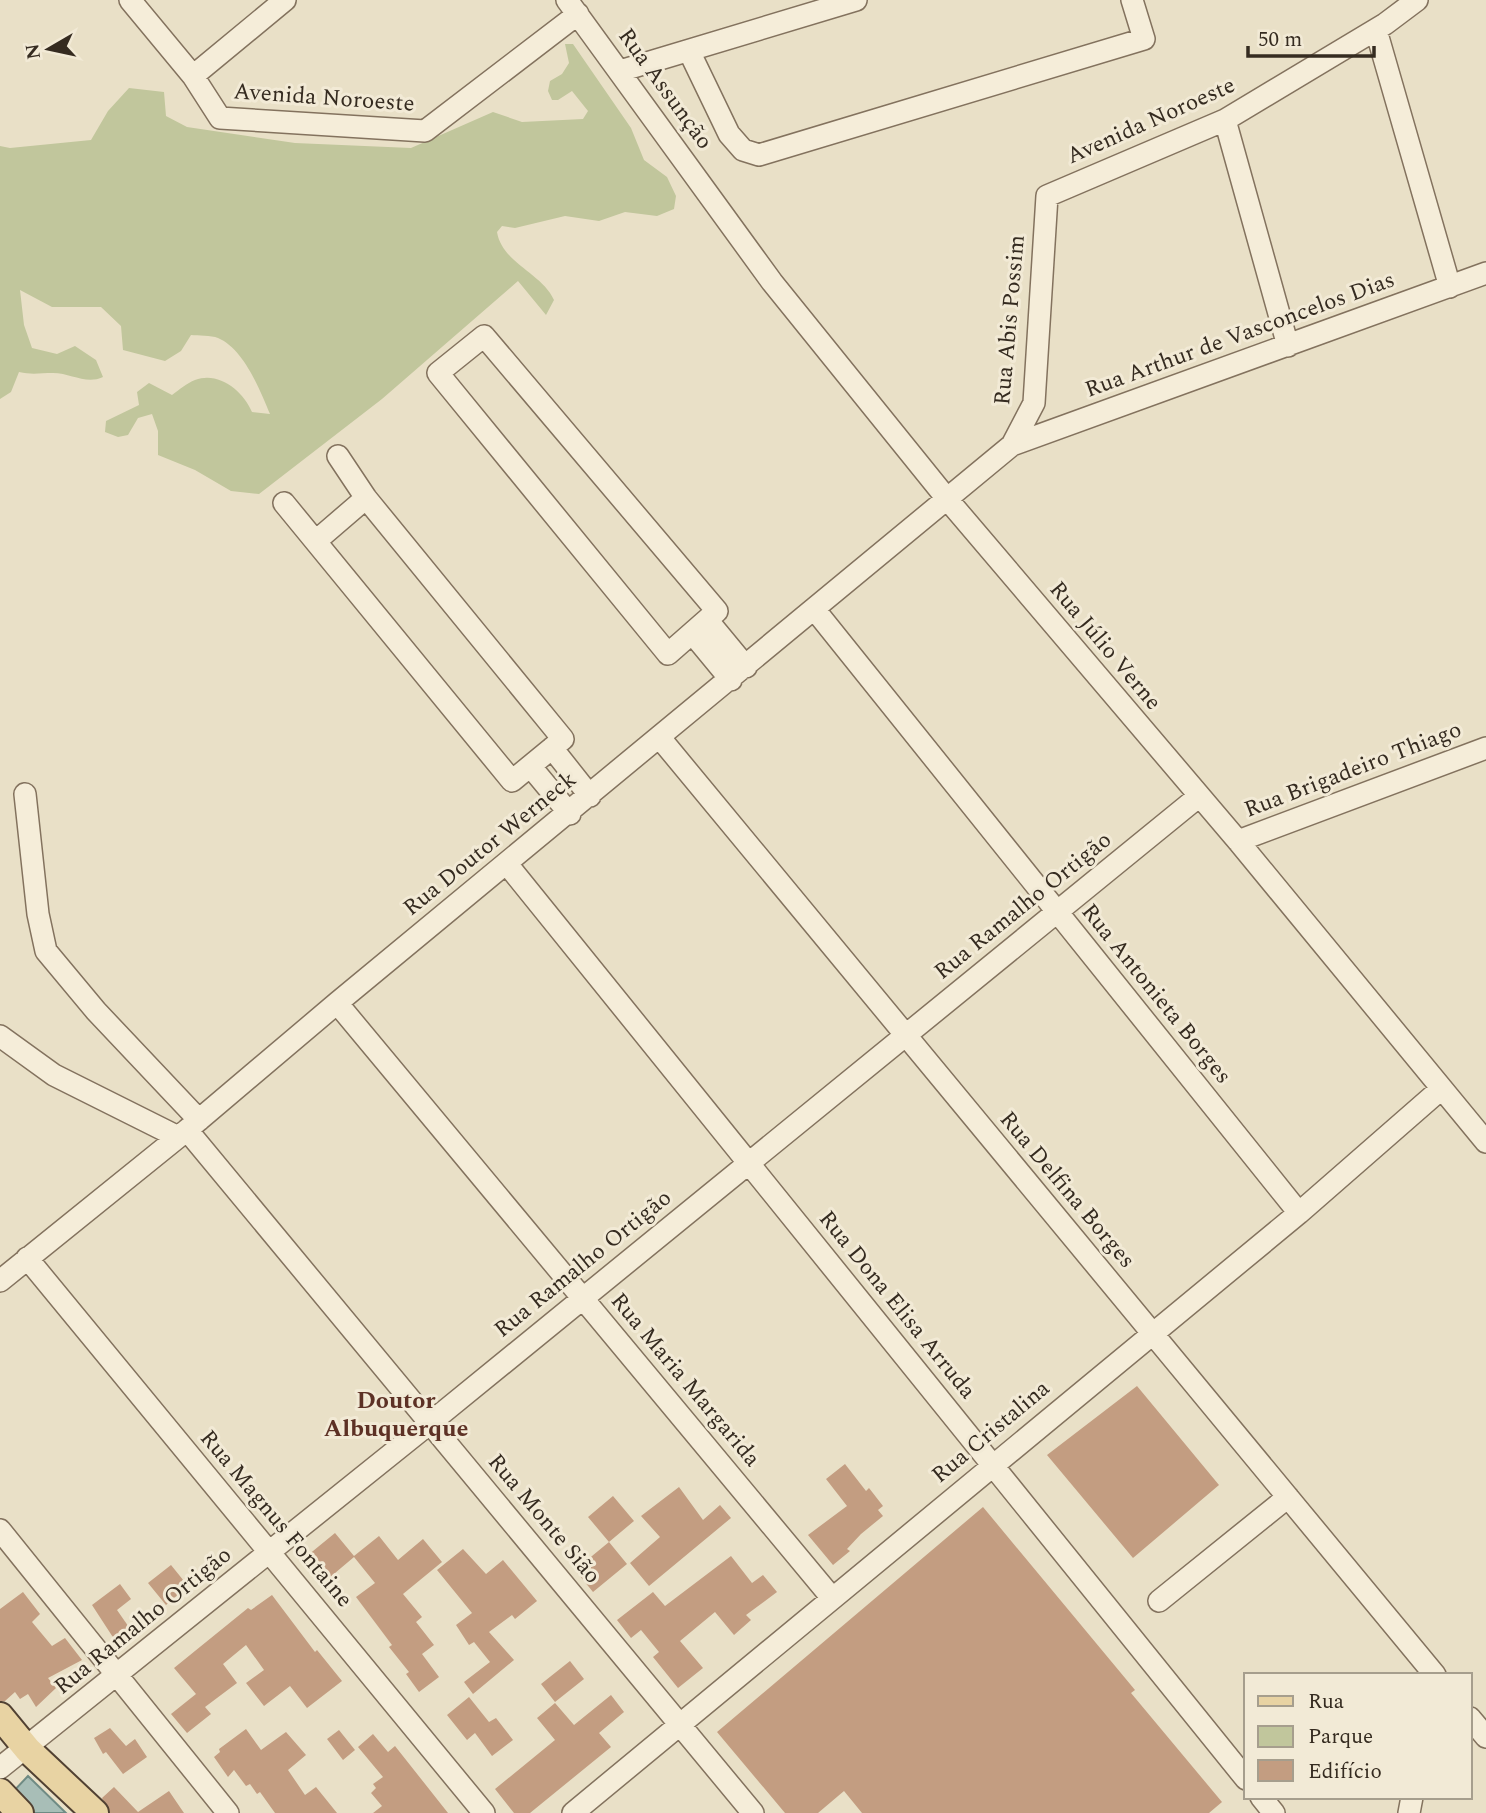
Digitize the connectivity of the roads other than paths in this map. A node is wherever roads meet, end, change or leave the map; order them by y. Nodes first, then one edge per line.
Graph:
1 (130, 0) edge
2 (285, 0) edge
3 (856, 0) edge
4 (1132, 0) edge
5 (1417, 0) edge
6 (572, 7) edge
7 (1376, 30) junction
8 (688, 51) junction
9 (620, 71) junction
10 (194, 76) junction
11 (1225, 120) junction
12 (696, 175) joint
13 (1047, 196) joint
14 (1486, 274) edge
15 (1450, 286) junction
16 (1288, 346) junction
17 (1012, 445) junction
18 (338, 456) dead end
19 (366, 498) junction
20 (948, 500) junction
21 (284, 503) dead end
22 (316, 541) junction
23 (815, 610) junction
24 (700, 627) junction
25 (738, 674) junction
26 (660, 738) junction
27 (552, 748) junction
28 (1486, 748) edge
29 (531, 767) junction
30 (25, 794) dead end
31 (590, 796) junction
32 (1198, 797) junction
33 (569, 814) junction
34 (1238, 841) junction
35 (508, 864) junction
36 (1056, 912) junction
37 (337, 1003) junction
38 (906, 1035) junction
39 (0, 1037) edge
40 (1441, 1089) junction
41 (188, 1129) junction
42 (1486, 1142) edge
43 (748, 1163) junction
44 (1299, 1213) junction
45 (27, 1258) junction
46 (0, 1281) edge
47 (583, 1298) junction
48 (1152, 1333) junction
49 (430, 1423) junction
50 (992, 1465) junction
51 (1288, 1497) junction
52 (0, 1530) edge
53 (270, 1553) junction
54 (832, 1598) junction
55 (1159, 1601) dead end
56 (1433, 1673) edge
57 (118, 1676) junction
58 (0, 1716) edge
59 (1472, 1720) edge
60 (681, 1724) junction
61 (1486, 1737) edge
62 (26, 1747) junction
63 (0, 1768) edge
64 (1244, 1777) edge
65 (0, 1793) edge
66 (1263, 1799) edge
67 (20, 1813) edge
68 (95, 1813) edge
69 (228, 1813) edge
70 (484, 1813) edge
71 (573, 1813) edge
72 (753, 1813) edge
73 (1274, 1813) edge

1 - 10 street
2 - 10 street
3 - 8 street
4 - 8 street
5 - 7 street, Avenida Noroeste
6 - 9 street, Rua Assunção
6 - 10 street, Avenida Noroeste
7 - 11 street, Avenida Noroeste
7 - 15 street
8 - 9 street
9 - 12 street, Rua Assunção
11 - 13 street, Avenida Noroeste
11 - 16 street
12 - 20 street, Rua Júlio Verne
13 - 17 street, Rua Abis Possim
14 - 15 street, Rua Arthur de Vasconcelos Dias
15 - 16 street, Rua Arthur de Vasconcelos Dias
16 - 17 street, Rua Arthur de Vasconcelos Dias
17 - 20 street, Rua Doutor Werneck
18 - 19 street
19 - 22 street
19 - 27 street
20 - 23 street, Rua Doutor Werneck
20 - 32 street, Rua Júlio Verne
21 - 22 street
22 - 29 street
23 - 25 street, Rua Doutor Werneck
23 - 36 street, Rua Antonieta Borges
24 - 24 street
24 - 25 street
25 - 26 street, Rua Doutor Werneck
26 - 31 street, Rua Doutor Werneck
26 - 38 street, Rua Delfina Borges
27 - 29 street
27 - 31 street
28 - 34 street, Rua Brigadeiro Thiago
29 - 33 street
30 - 41 street, Rua Monte Sião
31 - 33 street, Rua Doutor Werneck
32 - 34 street, Rua Júlio Verne
32 - 36 street, Rua Ramalho Ortigão
33 - 35 street, Rua Doutor Werneck
34 - 40 street, Rua Júlio Verne
35 - 37 street, Rua Doutor Werneck
35 - 43 street, Rua Dona Elisa Arruda
36 - 38 street, Rua Ramalho Ortigão
36 - 44 street, Rua Antonieta Borges
37 - 41 street, Rua Doutor Werneck
37 - 47 street, Rua Maria Margarida
38 - 43 street, Rua Ramalho Ortigão
38 - 48 street, Rua Delfina Borges
39 - 41 street
40 - 42 street, Rua Júlio Verne
40 - 44 street, Rua Cristalina
41 - 45 street, Rua Doutor Werneck
41 - 49 street, Rua Monte Sião
43 - 47 street, Rua Ramalho Ortigão
43 - 50 street, Rua Dona Elisa Arruda
44 - 48 street, Rua Cristalina
45 - 46 street, Rua Doutor Werneck
45 - 53 street, Rua Magnus Fontaine
47 - 49 street, Rua Ramalho Ortigão
47 - 54 street, Rua Maria Margarida
48 - 50 street, Rua Cristalina
48 - 51 street, Rua Delfina Borges
49 - 53 street, Rua Ramalho Ortigão
49 - 60 street, Rua Monte Sião
50 - 54 street, Rua Cristalina
50 - 64 street, Rua Dona Elisa Arruda
51 - 55 street
51 - 56 street, Rua Delfina Borges
52 - 57 street
53 - 57 street, Rua Ramalho Ortigão
53 - 70 street, Rua Magnus Fontaine
54 - 60 street, Rua Cristalina
57 - 62 street, Rua Ramalho Ortigão
57 - 69 street
58 - 62 main road
59 - 61 street
60 - 71 street, Rua Cristalina
60 - 72 street, Rua Monte Sião
62 - 63 street, Rua Ramalho Ortigão
62 - 68 main road
65 - 67 main road
66 - 73 street

